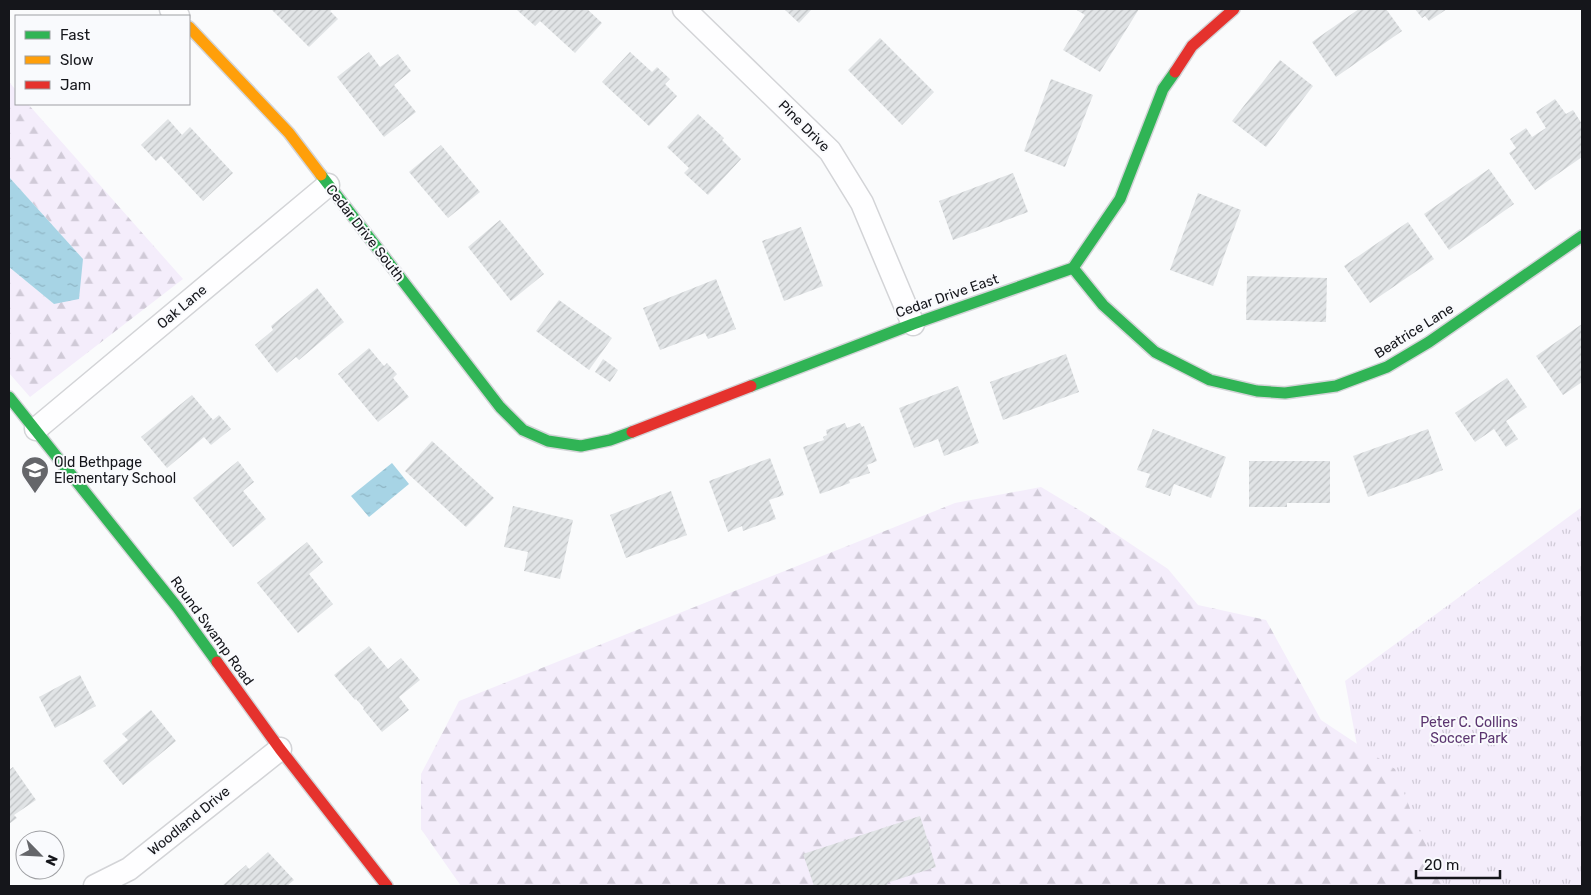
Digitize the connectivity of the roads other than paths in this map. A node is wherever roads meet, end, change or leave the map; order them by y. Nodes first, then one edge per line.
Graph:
1 (684, 9) edge
2 (1234, 9) edge
3 (190, 28) edge
4 (328, 186) junction
5 (1582, 236) edge
6 (1073, 268) junction
7 (913, 324) junction
8 (9, 397) edge
9 (36, 429) junction
10 (540, 438) joint
11 (280, 749) junction
12 (95, 886) edge
13 (387, 886) edge

1 - 7 street, Pine Drive
2 - 6 street
3 - 4 street, Cedar Drive South
4 - 9 street, Oak Lane
4 - 10 street, Cedar Drive South
5 - 6 street, Beatrice Lane
6 - 7 street, Cedar Drive East
7 - 10 street, Cedar Drive East
8 - 9 street, Round Swamp Road
9 - 11 street, Round Swamp Road
11 - 12 street, Woodland Drive
11 - 13 street, Round Swamp Road

